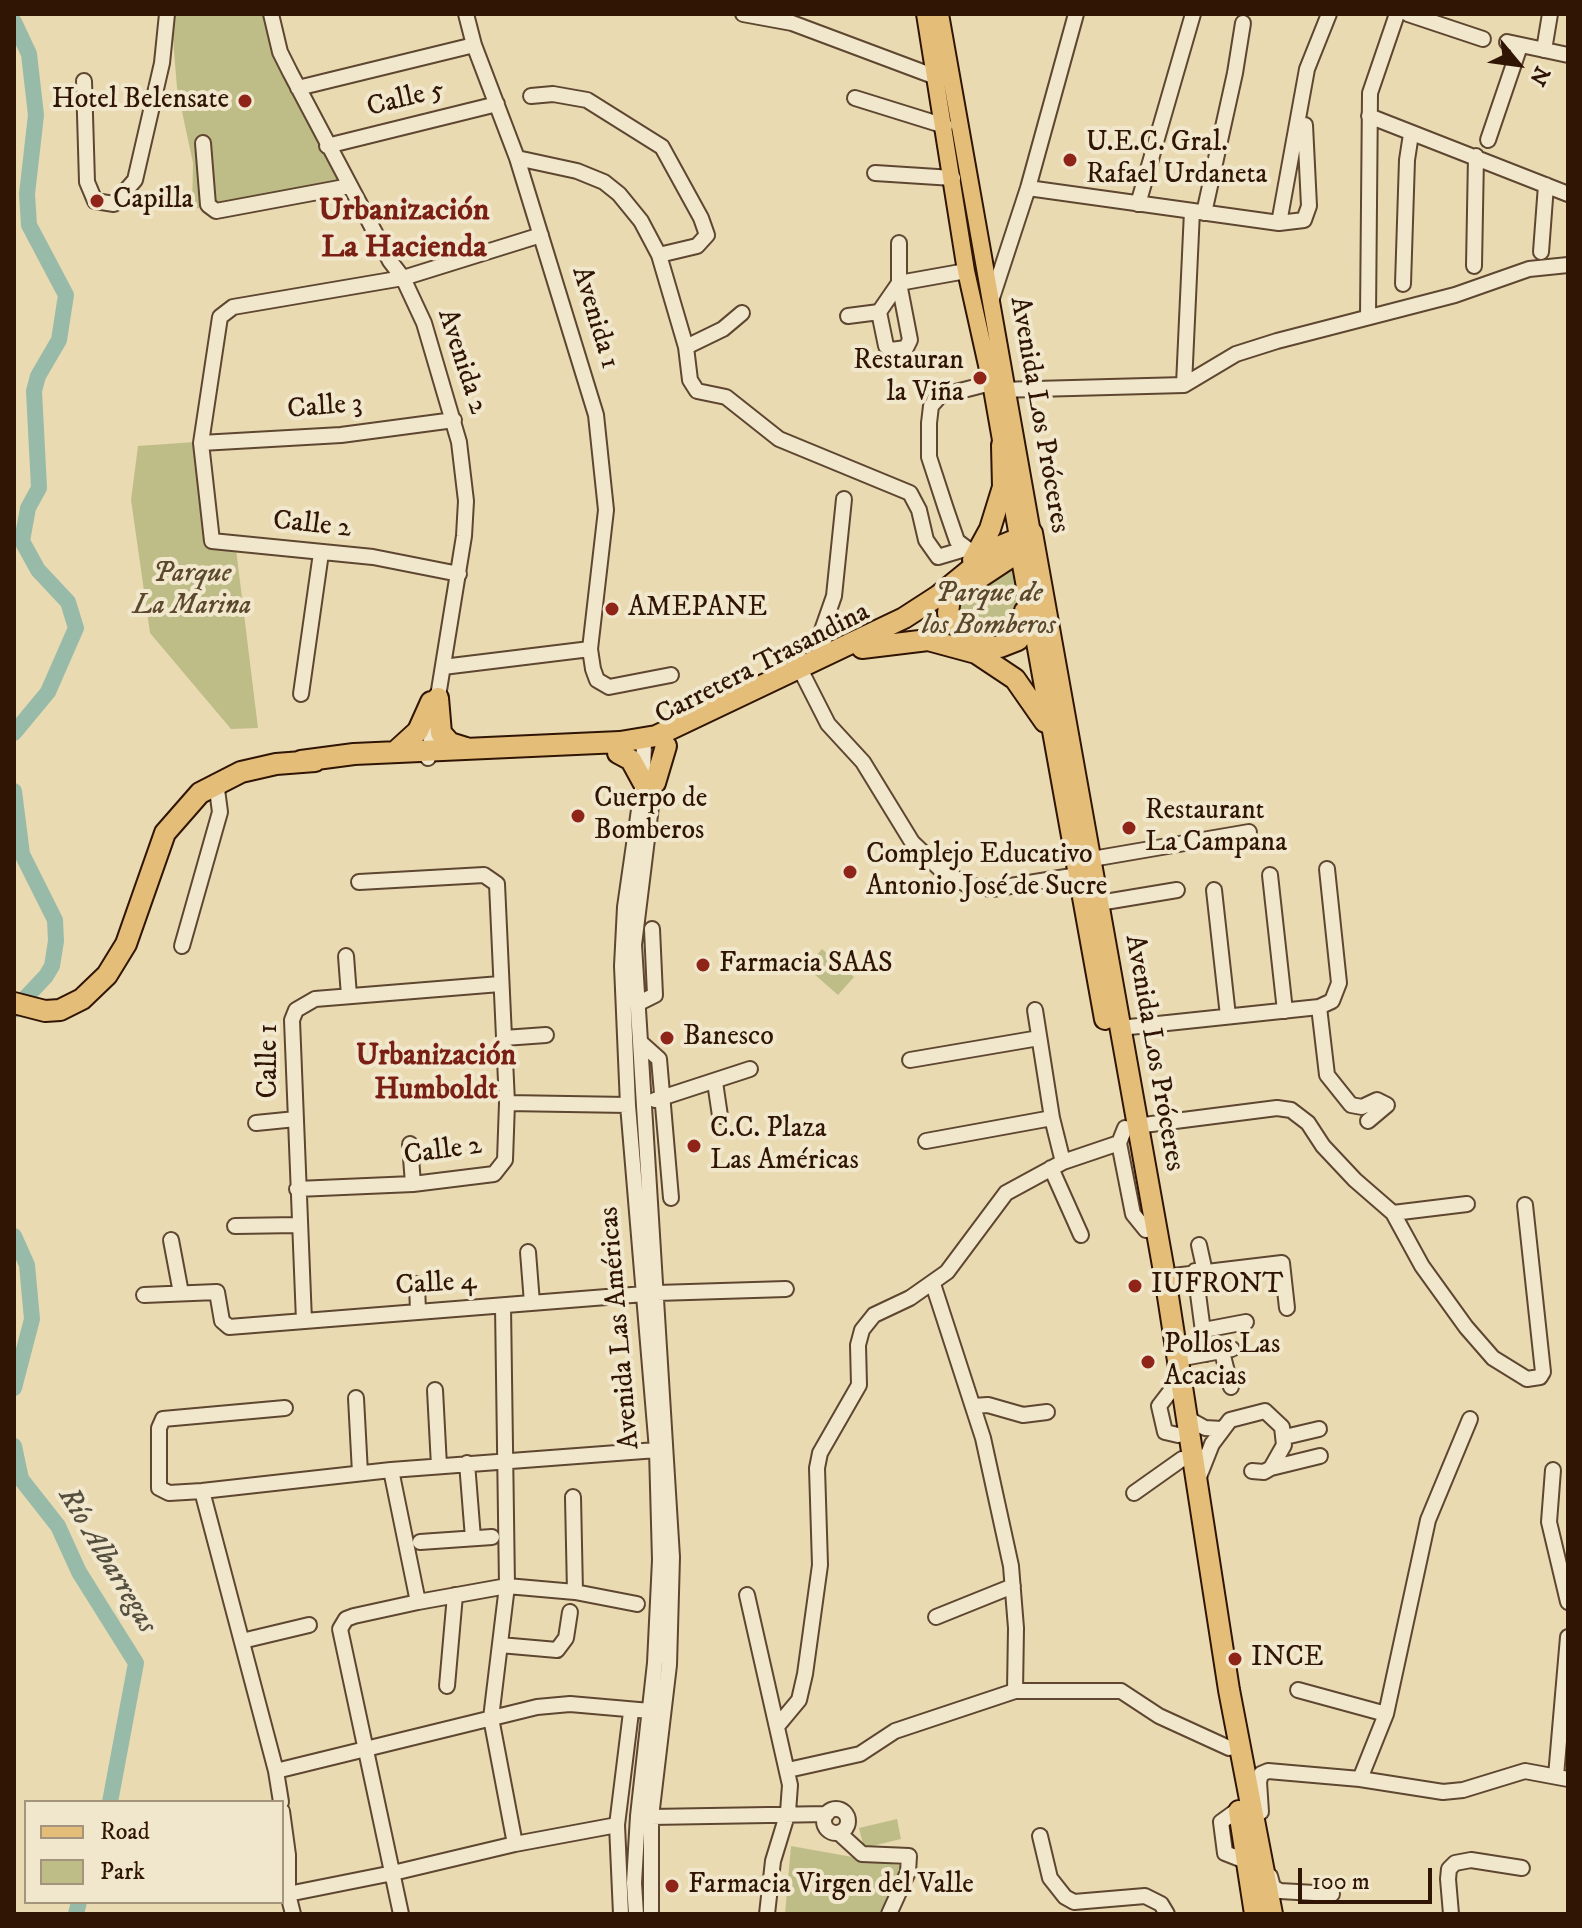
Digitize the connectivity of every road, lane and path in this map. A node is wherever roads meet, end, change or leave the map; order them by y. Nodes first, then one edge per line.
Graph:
1 (167, 14) edge
2 (271, 14) edge
3 (466, 14) edge
4 (743, 14) edge
5 (925, 14) edge
6 (940, 14) edge
7 (1076, 14) edge
8 (1193, 14) edge
9 (1329, 14) edge
10 (1397, 14) edge
11 (1408, 14) edge
12 (1550, 14) edge
13 (1243, 23) dead end
14 (1483, 39) dead end
15 (474, 45) junction
16 (1544, 50) junction
17 (1568, 55) edge
18 (936, 77) junction
19 (84, 81) dead end
20 (298, 88) junction
21 (531, 96) dead end
22 (855, 98) dead end
23 (497, 104) junction
24 (1369, 116) junction
25 (1305, 125) dead end
26 (945, 126) junction
27 (1411, 134) junction
28 (1488, 140) dead end
29 (203, 143) dead end
30 (327, 146) junction
31 (1476, 156) junction
32 (517, 158) junction
33 (875, 173) dead end
34 (953, 178) junction
35 (1546, 185) junction
36 (350, 186) junction
37 (1028, 188) junction
38 (1568, 194) edge
39 (1138, 204) junction
40 (1198, 212) junction
41 (1279, 223) junction
42 (541, 235) junction
43 (899, 243) dead end
44 (1541, 252) dead end
45 (659, 255) junction
46 (1568, 265) edge
47 (1474, 266) dead end
48 (966, 271) junction
49 (399, 278) junction
50 (899, 283) junction
51 (1403, 284) dead end
52 (990, 304) junction
53 (879, 312) junction
54 (742, 313) dead end
55 (848, 316) dead end
56 (1368, 316) junction
57 (686, 347) junction
58 (1184, 385) junction
59 (997, 387) junction
60 (450, 420) junction
61 (201, 443) junction
62 (1002, 445) junction
63 (844, 499) dead end
64 (1026, 541) junction
65 (971, 552) junction
66 (321, 553) junction
67 (454, 573) junction
68 (954, 589) junction
69 (1027, 595) junction
70 (862, 648) junction
71 (590, 649) junction
72 (834, 651) junction
73 (443, 667) junction
74 (800, 671) junction
75 (671, 675) dead end
76 (301, 694) dead end
77 (435, 700) junction
78 (1053, 741) junction
79 (653, 745) junction
80 (470, 749) junction
81 (395, 752) junction
82 (618, 753) junction
83 (425, 754) junction
84 (301, 761) junction
85 (216, 782) junction
86 (649, 782) junction
87 (1249, 832) dead end
88 (1085, 867) junction
89 (1327, 869) dead end
90 (1270, 875) dead end
91 (359, 882) dead end
92 (1177, 890) dead end
93 (1214, 890) dead end
94 (1099, 903) junction
95 (652, 929) dead end
96 (182, 946) dead end
97 (346, 956) dead end
98 (500, 984) junction
99 (349, 996) junction
100 (639, 1003) junction
101 (22, 1006) edge
102 (1319, 1007) junction
103 (1035, 1010) dead end
104 (1285, 1011) junction
105 (1228, 1016) junction
106 (1120, 1028) junction
107 (546, 1035) dead end
108 (504, 1038) junction
109 (1039, 1038) junction
110 (640, 1042) junction
111 (910, 1060) dead end
112 (750, 1069) dead end
113 (715, 1082) junction
114 (663, 1099) junction
115 (644, 1102) junction
116 (507, 1103) junction
117 (628, 1105) junction
118 (720, 1116) dead end
119 (1052, 1118) junction
120 (296, 1119) junction
121 (1368, 1121) dead end
122 (256, 1123) dead end
123 (1127, 1132) junction
124 (926, 1141) dead end
125 (410, 1144) dead end
126 (667, 1163) junction
127 (1057, 1165) junction
128 (649, 1169) junction
129 (413, 1184) junction
130 (297, 1189) junction
131 (671, 1198) dead end
132 (1467, 1204) dead end
133 (1525, 1205) dead end
134 (1393, 1213) junction
135 (298, 1225) junction
136 (235, 1226) dead end
137 (1081, 1235) dead end
138 (171, 1240) dead end
139 (1199, 1245) dead end
140 (528, 1252) dead end
141 (1200, 1272) junction
142 (1165, 1277) junction
143 (417, 1284) dead end
144 (933, 1284) junction
145 (786, 1289) dead end
146 (181, 1293) junction
147 (652, 1294) junction
148 (144, 1295) dead end
149 (532, 1303) junction
150 (503, 1306) junction
151 (1287, 1308) dead end
152 (418, 1312) junction
153 (304, 1321) junction
154 (1246, 1322) dead end
155 (1204, 1330) junction
156 (1206, 1354) junction
157 (1178, 1359) junction
158 (1231, 1387) dead end
159 (435, 1390) dead end
160 (356, 1398) dead end
161 (973, 1406) junction
162 (285, 1408) dead end
163 (1047, 1412) dead end
164 (1470, 1419) dead end
165 (1190, 1427) junction
166 (1222, 1429) junction
167 (1319, 1429) dead end
168 (1285, 1437) junction
169 (657, 1450) junction
170 (1208, 1455) junction
171 (1320, 1456) dead end
172 (1182, 1459) junction
173 (508, 1460) junction
174 (467, 1463) junction
175 (439, 1466) junction
176 (1271, 1468) junction
177 (391, 1470) junction
178 (1553, 1470) dead end
179 (1252, 1471) dead end
180 (360, 1473) junction
181 (1197, 1484) junction
182 (202, 1491) junction
183 (1134, 1493) dead end
184 (573, 1497) dead end
185 (492, 1537) dead end
186 (473, 1538) junction
187 (420, 1542) dead end
188 (507, 1586) junction
189 (1013, 1586) junction
190 (575, 1592) junction
191 (455, 1595) junction
192 (747, 1595) dead end
193 (418, 1602) junction
194 (1568, 1602) edge
195 (637, 1604) dead end
196 (570, 1612) dead end
197 (936, 1617) dead end
198 (309, 1625) dead end
199 (1568, 1637) edge
200 (242, 1641) junction
201 (500, 1645) junction
202 (447, 1686) dead end
203 (1298, 1690) dead end
204 (1015, 1691) junction
205 (650, 1711) junction
206 (631, 1712) junction
207 (1386, 1714) junction
208 (491, 1718) junction
209 (779, 1724) junction
210 (1229, 1748) junction
211 (365, 1750) junction
212 (788, 1770) junction
213 (276, 1771) junction
214 (1562, 1778) edge
215 (1360, 1779) junction
216 (281, 1800) edge
217 (788, 1812) junction
218 (651, 1817) junction
219 (617, 1825) junction
220 (1040, 1836) dead end
221 (284, 1839) edge
222 (515, 1844) junction
223 (1260, 1867) junction
224 (1522, 1868) dead end
225 (393, 1873) junction
226 (288, 1894) junction
227 (1332, 1894) dead end
228 (293, 1914) edge
229 (401, 1914) edge
230 (621, 1914) edge
231 (636, 1914) edge
232 (651, 1914) edge
233 (767, 1914) edge
234 (889, 1914) edge
235 (1167, 1914) edge
236 (1255, 1914) edge
237 (1272, 1914) edge
238 (1451, 1914) edge

1 - 19 street
2 - 20 street
3 - 15 street, Avenida 1
4 - 18 street
5 - 18 main road, Avenida Los Próceres
6 - 52 main road, Avenida Los Próceres
7 - 37 street
8 - 39 street
9 - 41 street
10 - 24 street
11 - 14 street
12 - 16 street
13 - 40 street
15 - 20 street
15 - 23 street, Avenida 1
16 - 17 street
16 - 28 street
18 - 26 main road, Avenida Los Próceres
20 - 30 street
21 - 45 street
22 - 26 street
23 - 30 street, Calle 5
23 - 32 street, Avenida 1
24 - 27 street
24 - 56 street
25 - 41 street
26 - 34 main road, Avenida Los Próceres
27 - 31 street
27 - 51 street
29 - 36 street
30 - 36 street
31 - 35 street
31 - 47 street
32 - 42 street, Avenida 1
32 - 45 street
33 - 34 street
34 - 48 main road, Avenida Los Próceres
35 - 38 street
35 - 44 street
36 - 49 street
37 - 39 street
37 - 52 street
39 - 40 street
40 - 41 street
40 - 58 street
42 - 49 street
42 - 71 street, Avenida 1
43 - 50 street
45 - 57 street
46 - 56 street
48 - 50 street
48 - 59 main road, Avenida Los Próceres
49 - 60 street
49 - 61 street
50 - 53 street
50 - 53 street
52 - 59 main road, Avenida Los Próceres
53 - 55 street
54 - 57 street
56 - 58 street
57 - 65 street
58 - 59 street
59 - 62 main road, Avenida Los Próceres
59 - 64 main road, Avenida Los Próceres
59 - 65 street
60 - 61 street, Calle 3
60 - 67 street
61 - 66 street, Calle 2
62 - 64 main road, Avenida Los Próceres
62 - 65 highway
63 - 72 street
64 - 68 highway, Carretera Trasandina
64 - 69 highway, Avenida Los Próceres
64 - 88 highway, Avenida Los Próceres
65 - 68 highway
66 - 67 street, Calle 2
66 - 76 street
67 - 73 street
67 - 77 street
68 - 69 highway
68 - 70 highway, Carretera Trasandina
68 - 72 highway, Carretera Trasandina
69 - 78 highway, Avenida Los Próceres
70 - 74 highway, Carretera Trasandina
70 - 78 highway
71 - 73 street
71 - 75 street
72 - 74 highway, Carretera Trasandina
73 - 77 street
74 - 79 highway, Carretera Trasandina
74 - 88 street
77 - 80 highway
77 - 81 highway
77 - 83 street
78 - 88 highway, Avenida Los Próceres
79 - 80 highway, Carretera Trasandina
79 - 82 highway, Carretera Trasandina
79 - 86 highway
80 - 83 highway, Carretera Trasandina
81 - 83 highway, Carretera Trasandina
81 - 84 highway, Carretera Trasandina
82 - 83 highway, Carretera Trasandina
82 - 86 highway
83 - 84 highway, Carretera Trasandina
84 - 85 highway, Carretera Trasandina
85 - 96 street
85 - 101 highway, Carretera Trasandina
86 - 100 street, Avenida Las Américas
86 - 117 street, Avenida Las Américas
87 - 88 street
88 - 94 highway, Avenida Los Próceres
88 - 123 highway, Avenida Los Próceres
89 - 102 street
90 - 104 street
91 - 98 street, Calle 2
92 - 94 street
93 - 105 street
94 - 106 highway, Avenida Los Próceres
95 - 100 street
97 - 99 street
98 - 99 street, Calle 1
98 - 108 street, Calle 2
99 - 120 street, Calle 1
100 - 110 street, Avenida Las Américas
102 - 104 street
102 - 121 street
103 - 109 street
104 - 105 street
105 - 106 street
106 - 123 highway, Avenida Los Próceres
107 - 108 street
108 - 116 street, Calle 2
109 - 111 street
109 - 119 street
110 - 114 street
110 - 115 street, Avenida Las Américas
112 - 113 street
113 - 114 street
113 - 118 street
114 - 115 street
114 - 126 street
115 - 128 street, Avenida Las Américas
116 - 117 street
116 - 129 street, Calle 2
117 - 147 street, Avenida Las Américas
119 - 124 street
119 - 127 street
120 - 122 street
120 - 130 street, Calle 1
123 - 127 street
123 - 134 street
123 - 142 highway, Avenida Los Próceres
123 - 165 highway, Avenida Los Próceres
125 - 129 street
126 - 128 street
126 - 131 street
127 - 137 street
127 - 144 street
128 - 147 street, Avenida Las Américas
129 - 130 street, Calle 2
130 - 135 street, Calle 1
132 - 134 street
133 - 134 street
135 - 136 street
135 - 153 street, Calle 1
138 - 146 street
139 - 141 street
140 - 149 street
141 - 142 street
141 - 151 street
141 - 155 street
142 - 157 highway, Avenida Los Próceres
143 - 152 street
144 - 161 street
144 - 209 street
145 - 147 street, Calle 4
146 - 148 street
146 - 153 street, Calle 4
147 - 149 street, Calle 4
147 - 169 street, Avenida Las Américas
147 - 218 street, Avenida Las Américas
149 - 150 street, Calle 4
150 - 152 street, Calle 4
150 - 173 street
152 - 153 street, Calle 4
154 - 155 street
155 - 156 street
156 - 157 street
156 - 158 street
157 - 165 highway, Avenida Los Próceres
159 - 175 street
160 - 180 street
161 - 163 street
161 - 189 street
162 - 182 street
164 - 207 street
165 - 166 street
165 - 170 street
165 - 172 highway, Avenida Los Próceres
165 - 181 highway, Avenida Los Próceres
166 - 168 street
166 - 170 street
167 - 168 street
168 - 176 street
169 - 173 street
169 - 205 street, Avenida Las Américas
170 - 181 street
171 - 176 street
172 - 183 street
172 - 210 highway, Avenida Los Próceres
173 - 174 street
173 - 188 street
174 - 175 street
174 - 186 street
175 - 177 street
176 - 179 street
177 - 180 street
177 - 193 street
178 - 194 street
180 - 182 street
181 - 223 highway, Avenida Los Próceres
182 - 200 street
184 - 190 street
185 - 186 street
186 - 187 street
188 - 190 street
188 - 191 street
188 - 201 street
189 - 197 street
189 - 204 street
190 - 195 street
191 - 193 street
191 - 202 street
192 - 209 street
193 - 211 street
196 - 201 street
198 - 200 street
199 - 214 street
200 - 213 street
201 - 208 street
203 - 207 street
204 - 210 street
204 - 212 street
205 - 206 street
205 - 231 street, Avenida Las Américas
206 - 208 street
206 - 219 street
207 - 215 street
208 - 211 street
208 - 222 street
209 - 212 street
210 - 223 highway, Avenida Los Próceres
211 - 213 street
211 - 225 street
212 - 217 street
213 - 216 street
214 - 215 street
215 - 223 street
217 - 218 street
217 - 233 street
217 - 234 street
218 - 232 street, Avenida Las Américas
219 - 222 street
219 - 230 street
220 - 235 street
221 - 226 street
222 - 225 street
223 - 227 street
223 - 236 highway, Avenida Los Próceres
223 - 237 highway, Avenida Los Próceres
224 - 238 street
225 - 226 street
225 - 229 street
226 - 228 street

